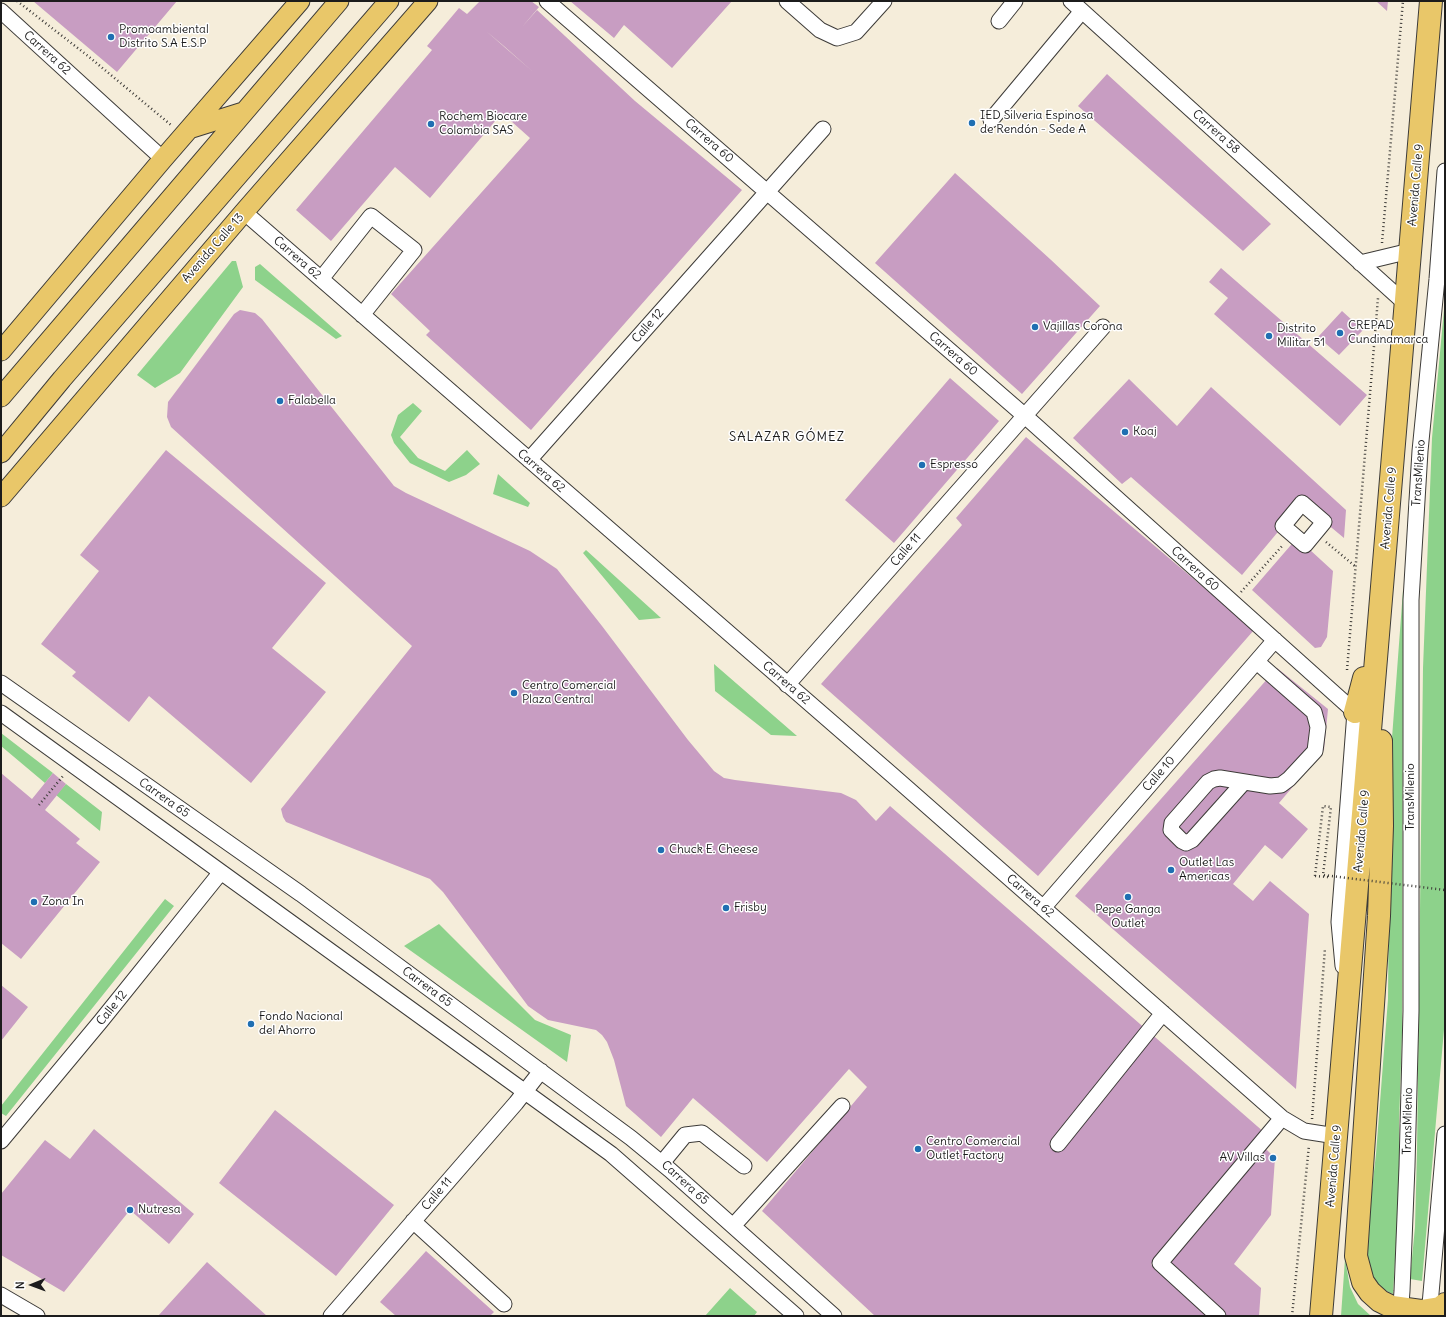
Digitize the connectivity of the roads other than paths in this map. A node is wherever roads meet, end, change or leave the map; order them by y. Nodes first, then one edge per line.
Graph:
1 (300, 1) edge
2 (339, 1) edge
3 (389, 1) edge
4 (428, 1) edge
5 (547, 1) edge
6 (787, 1) edge
7 (884, 1) edge
8 (1016, 1) edge
9 (1431, 1) edge
10 (1077, 6) edge
11 (2, 14) edge
12 (999, 21) dead end
13 (243, 112) junction
14 (990, 120) dead end
15 (181, 128) junction
16 (823, 129) dead end
17 (268, 142) junction
18 (163, 159) junction
19 (1445, 171) edge
20 (767, 192) junction
21 (250, 206) junction
22 (1443, 214) edge
23 (1410, 251) junction
24 (1360, 263) junction
25 (1441, 274) edge
26 (321, 279) junction
27 (1406, 304) junction
28 (362, 315) junction
29 (1103, 327) dead end
30 (1, 351) edge
31 (1, 397) edge
32 (1024, 416) junction
33 (1, 453) edge
34 (529, 460) junction
35 (1, 497) edge
36 (1293, 535) joint
37 (1379, 621) junction
38 (1275, 640) junction
39 (1257, 662) junction
40 (1, 683) edge
41 (787, 685) junction
42 (1355, 712) junction
43 (1, 714) edge
44 (1244, 782) junction
45 (221, 872) junction
46 (1043, 908) junction
47 (1162, 1013) junction
48 (1346, 1015) junction
49 (541, 1072) junction
50 (524, 1093) junction
51 (842, 1106) dead end
52 (1282, 1118) junction
53 (1445, 1134) edge
54 (1336, 1136) junction
55 (1, 1141) edge
56 (637, 1142) junction
57 (1058, 1144) dead end
58 (662, 1163) junction
59 (744, 1166) dead end
60 (632, 1171) junction
61 (414, 1221) junction
62 (733, 1226) junction
63 (1, 1295) edge
64 (504, 1304) dead end
65 (1435, 1310) edge
66 (1400, 1312) edge
67 (37, 1316) edge
68 (331, 1316) edge
69 (796, 1316) edge
70 (834, 1316) edge
71 (1218, 1316) edge
72 (1321, 1316) edge

1 - 15 main road
2 - 13 main road
3 - 17 main road
4 - 21 main road, Avenida Calle 13
5 - 20 street, Carrera 60
6 - 7 street
8 - 12 street
9 - 23 highway, Avenida Calle 9
10 - 14 street
10 - 24 street, Carrera 58
11 - 18 street, Carrera 62
13 - 15 main road
13 - 31 main road
15 - 18 main road
16 - 20 street, Calle 12
17 - 21 main road
17 - 33 main road
18 - 30 main road
19 - 22 street, TransMilenio
20 - 32 street, Carrera 60
20 - 34 street, Calle 12
21 - 26 street, Carrera 62
21 - 35 main road, Avenida Calle 13
22 - 25 street, TransMilenio
23 - 24 street
23 - 27 highway, Avenida Calle 9
24 - 27 street, Carrera 58
25 - 66 street, TransMilenio
26 - 28 street, Carrera 62
26 - 28 street
27 - 37 highway, Avenida Calle 9
28 - 34 street, Carrera 62
29 - 32 street, Calle 11
32 - 38 street, Carrera 60
32 - 41 street, Calle 11
34 - 41 street, Carrera 62
36 - 36 street
37 - 42 highway
37 - 48 highway, Avenida Calle 9
37 - 66 highway
38 - 39 street, Calle 10
38 - 42 street, Carrera 60
39 - 44 street
39 - 46 street, Calle 10
40 - 49 street, Carrera 65
41 - 46 street, Carrera 62
42 - 48 street, Avenida Calle 9
43 - 45 street
44 - 44 street
45 - 50 street
45 - 55 street, Calle 12
46 - 47 street, Carrera 62
47 - 52 street, Carrera 62
47 - 57 street
48 - 54 highway, Avenida Calle 9
49 - 50 street, Calle 11
49 - 56 street, Carrera 65
50 - 60 street
50 - 61 street, Calle 11
51 - 62 street
52 - 54 street, Carrera 62
52 - 71 street
53 - 65 street
54 - 72 highway, Avenida Calle 9
56 - 58 street, Carrera 65
56 - 60 street
58 - 59 street
58 - 62 street, Carrera 65
60 - 69 street
61 - 64 street
61 - 68 street, Calle 11
62 - 70 street, Carrera 65
63 - 67 street
65 - 66 highway

